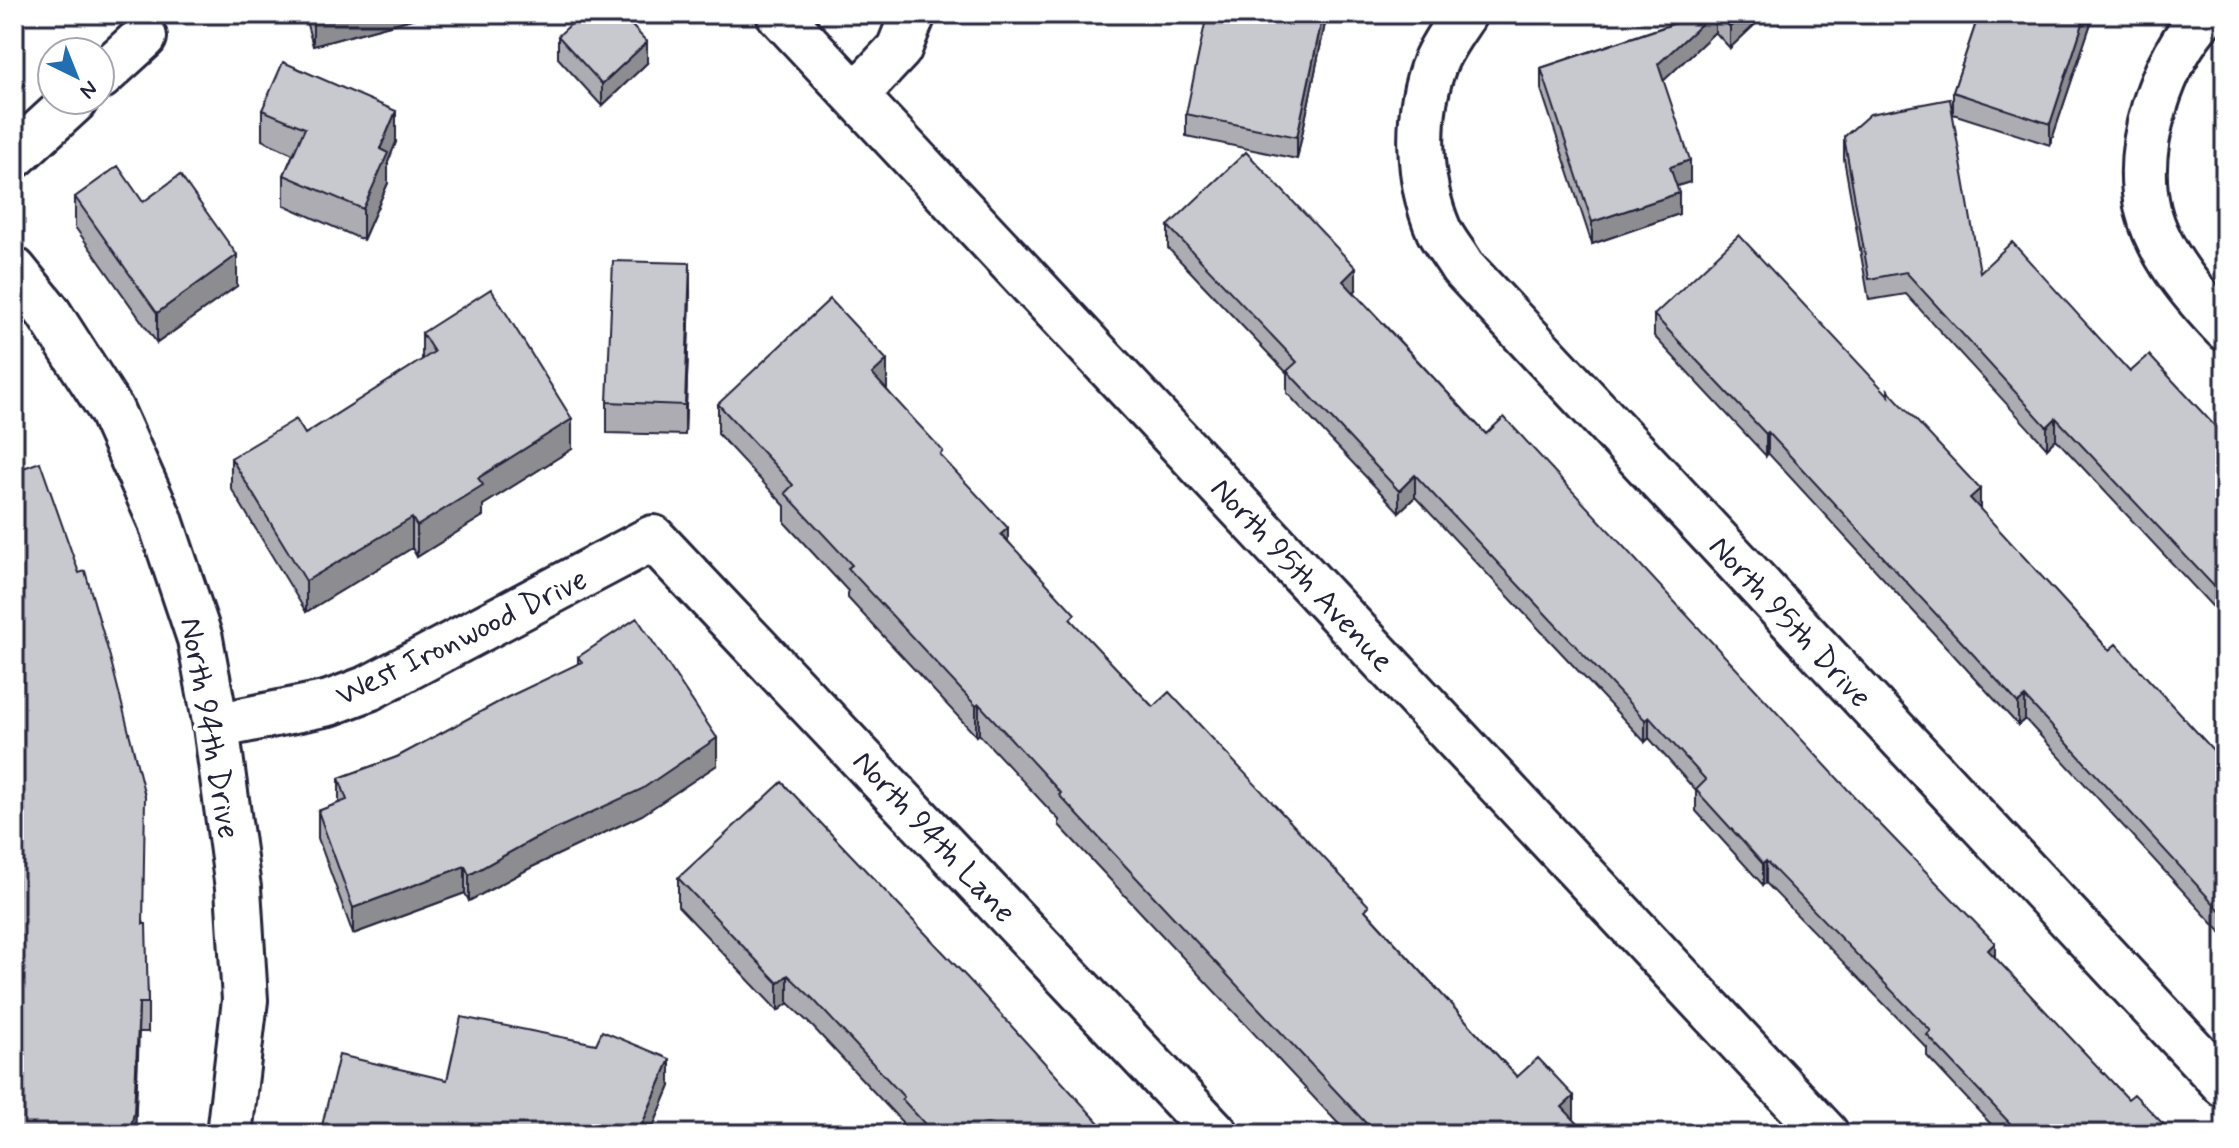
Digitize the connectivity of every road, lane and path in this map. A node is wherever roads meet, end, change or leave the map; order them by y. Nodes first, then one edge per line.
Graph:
1 (779, 14) edge
2 (913, 14) edge
3 (1464, 14) edge
4 (2205, 14) edge
5 (144, 37) dead end
6 (116, 62) edge
7 (856, 95) junction
8 (58, 116) edge
9 (14, 156) edge
10 (14, 270) edge
11 (2225, 328) edge
12 (653, 538) joint
13 (216, 726) junction
14 (2225, 1085) edge
15 (229, 1134) edge
16 (1216, 1134) edge
17 (1826, 1134) edge

1 - 7 street, North 95th Avenue
2 - 7 street
3 - 14 street, North 95th Drive
4 - 11 street
5 - 6 street
7 - 17 street, North 95th Avenue
8 - 9 street
10 - 13 street, North 94th Drive
12 - 13 street, West Ironwood Drive
12 - 16 street, North 94th Lane
13 - 15 street, North 94th Drive

